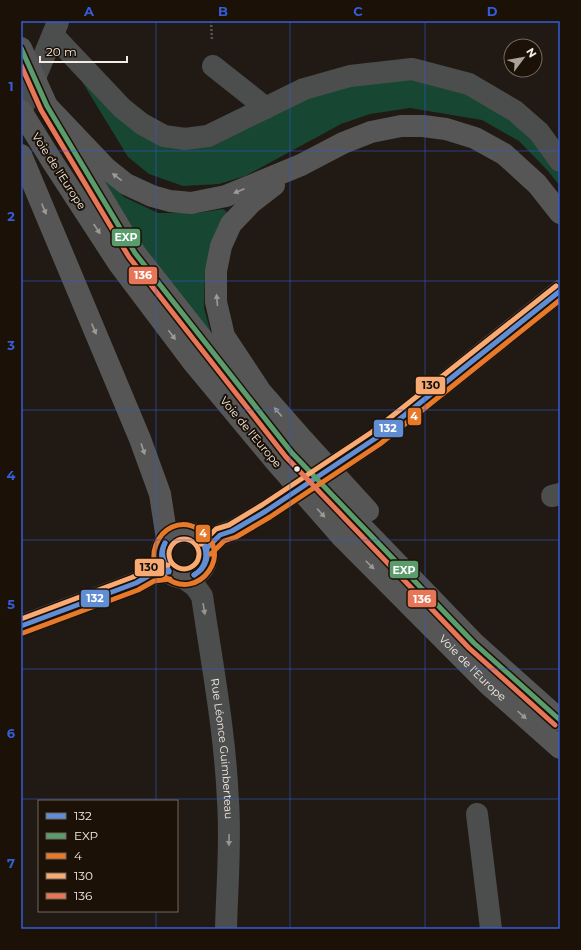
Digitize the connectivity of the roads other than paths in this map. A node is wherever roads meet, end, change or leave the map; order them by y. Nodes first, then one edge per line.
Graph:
1 (56, 28) edge
2 (21, 48) edge
3 (213, 66) dead end
4 (47, 106) junction
5 (266, 108) junction
6 (21, 112) edge
7 (560, 160) edge
8 (25, 164) edge
9 (301, 165) junction
10 (560, 213) edge
11 (560, 291) edge
12 (291, 452) junction
13 (356, 523) junction
14 (167, 539) junction
15 (206, 549) junction
16 (176, 575) junction
17 (21, 626) edge
18 (560, 713) edge
19 (560, 720) edge
20 (560, 748) edge
21 (477, 814) dead end
22 (226, 929) edge
23 (491, 929) edge

1 - 5 street
1 - 6 street
2 - 4 main road, bridge
3 - 5 street
9 -> 4 main road
4 - 12 main road
5 - 7 street
6 -> 12 main road, Voie de l'Europe, bridge
8 -> 14 main road
9 - 10 main road
12 -> 9 main road
11 - 15 main road
12 - 13 main road, Voie de l'Europe, bridge
13 - 18 main road
13 - 19 main road, Voie de l'Europe
13 -> 20 main road, Voie de l'Europe
14 - 15 main road
14 - 16 main road
15 - 16 main road
16 - 17 main road
16 -> 22 street, Rue Léonce Guimberteau
21 - 23 street

